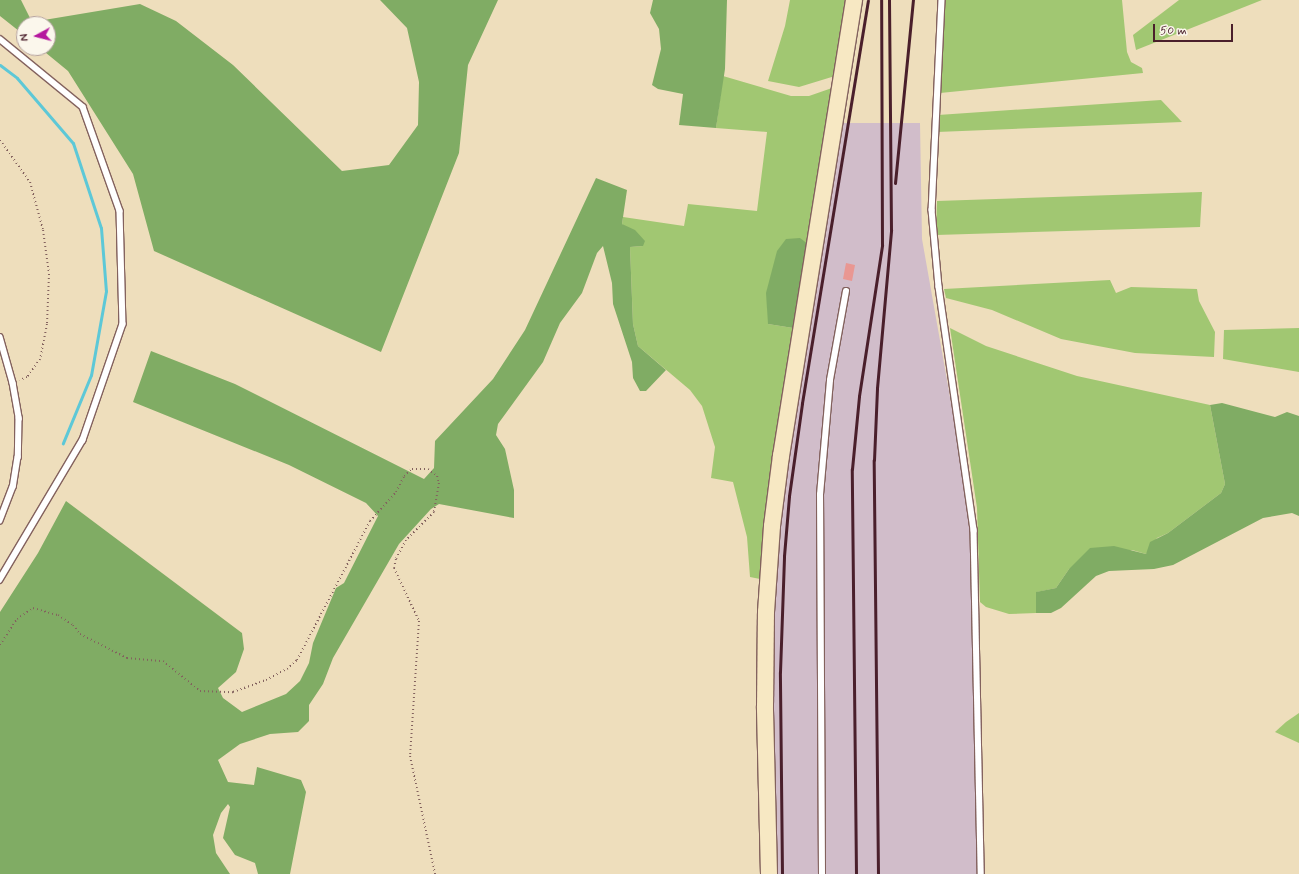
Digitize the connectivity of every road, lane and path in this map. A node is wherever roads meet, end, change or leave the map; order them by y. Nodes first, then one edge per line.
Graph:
1 (854, 0) edge
2 (942, 0) edge
3 (0, 39) edge
4 (0, 140) edge
5 (846, 291) dead end
6 (0, 338) edge
7 (13, 383) junction
8 (0, 521) edge
9 (0, 580) edge
10 (0, 645) edge
11 (435, 874) edge
12 (769, 874) edge
13 (822, 874) edge
14 (981, 874) edge

1 - 12 main road
2 - 14 lane
3 - 9 lane
4 - 7 path
5 - 13 lane
6 - 7 lane
7 - 8 lane
10 - 11 path

